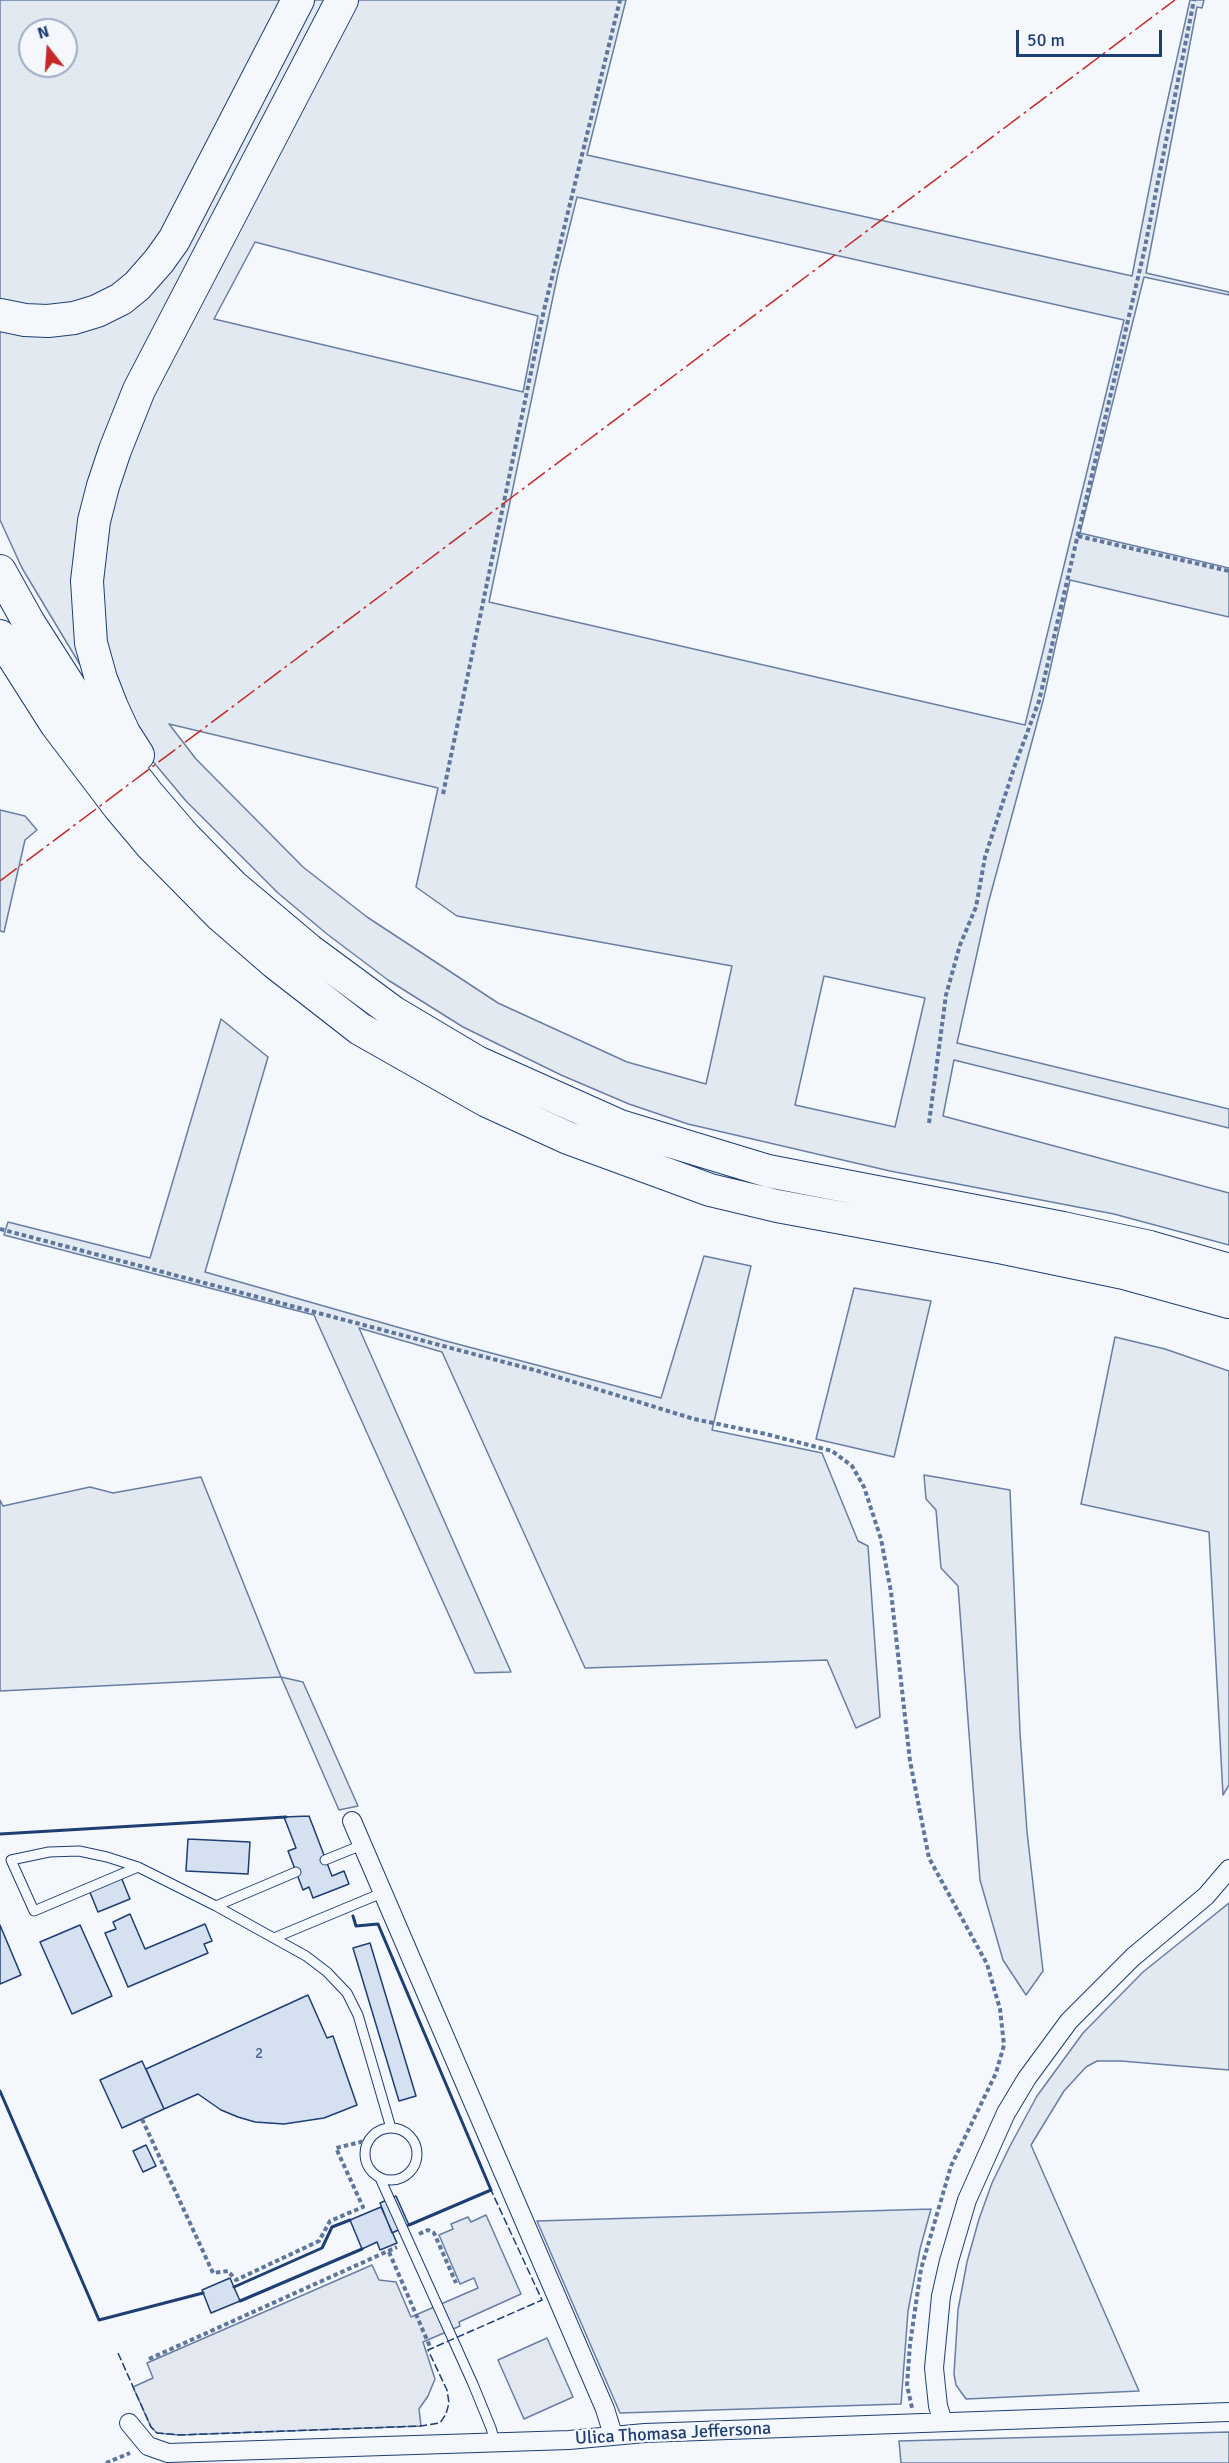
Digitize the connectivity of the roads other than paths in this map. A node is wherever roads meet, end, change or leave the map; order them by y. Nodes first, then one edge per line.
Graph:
1 (298, 0) edge
2 (342, 0) edge
3 (0, 315) edge
4 (0, 571) edge
5 (0, 636) edge
6 (0, 665) edge
7 (81, 759) junction
8 (233, 886) junction
9 (1229, 1270) edge
10 (1229, 1302) edge
11 (352, 1821) dead end
12 (362, 1845) junction
13 (325, 1860) dead end
14 (138, 1867) junction
15 (1229, 1869) edge
16 (296, 1872) dead end
17 (1229, 1885) edge
18 (382, 1893) junction
19 (1206, 1896) junction
20 (216, 1906) junction
21 (274, 1938) junction
22 (391, 2128) junction
23 (380, 2178) junction
24 (1229, 2412) edge
25 (944, 2422) junction
26 (129, 2423) dead end
27 (613, 2435) junction
28 (495, 2442) junction

1 - 3 highway
2 - 8 highway
4 - 8 highway
5 - 7 highway
6 - 7 highway
7 - 10 highway
8 - 9 highway
11 - 12 street
12 - 13 lane
12 - 18 street
14 - 14 lane
14 - 20 lane
15 - 19 street
16 - 20 lane
17 - 19 street
18 - 21 lane
18 - 27 street
19 - 25 street
20 - 21 lane
21 - 22 lane
22 - 23 lane
22 - 23 lane
23 - 28 lane
24 - 25 street, Ulica Thomasa Jeffersona
25 - 27 street, Ulica Thomasa Jeffersona
26 - 28 street, Ulica Thomasa Jeffersona
27 - 28 street, Ulica Thomasa Jeffersona

